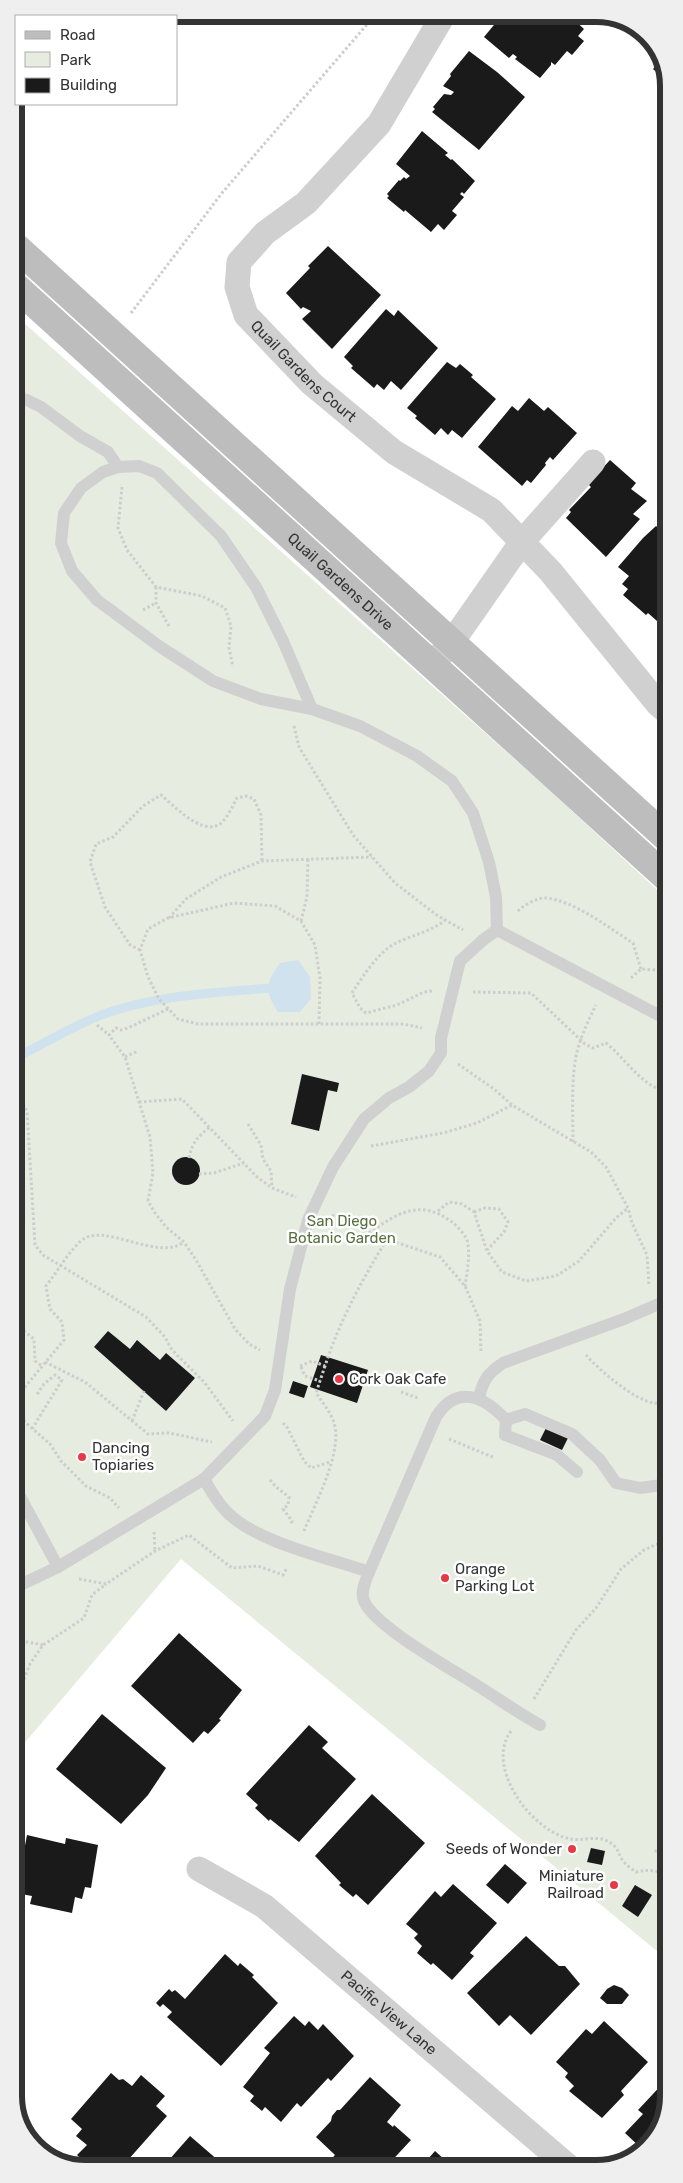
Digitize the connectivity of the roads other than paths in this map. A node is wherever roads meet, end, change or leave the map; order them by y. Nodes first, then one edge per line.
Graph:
1 (439, 23) edge
2 (22, 253) edge
3 (22, 292) edge
4 (22, 399) edge
5 (593, 462) dead end
6 (118, 467) junction
7 (521, 543) junction
8 (452, 642) junction
9 (433, 664) junction
10 (660, 706) edge
11 (312, 709) junction
12 (660, 832) edge
13 (660, 872) edge
14 (496, 930) junction
15 (660, 1016) edge
16 (660, 1304) edge
17 (479, 1398) junction
18 (506, 1420) junction
19 (577, 1472) dead end
20 (204, 1479) junction
21 (660, 1485) edge
22 (22, 1498) edge
23 (58, 1567) junction
24 (369, 1572) junction
25 (22, 1584) edge
26 (540, 1725) dead end
27 (199, 1869) dead end
28 (561, 2160) edge

1 - 7 street, Quail Gardens Court
2 - 8 main road, Quail Gardens Drive
3 - 9 main road, Quail Gardens Drive
4 - 6 lane
5 - 7 street
6 - 11 lane
6 - 11 lane
7 - 8 street
7 - 10 street, Quail Gardens Court
8 - 9 street
8 - 12 main road, Quail Gardens Drive
9 - 13 main road, Quail Gardens Drive
11 - 14 lane
14 - 15 lane
14 - 20 lane
16 - 17 lane
17 - 18 lane
17 - 24 lane
18 - 19 lane
18 - 21 lane
20 - 23 lane
20 - 24 lane
22 - 23 lane
23 - 25 lane
24 - 26 lane
27 - 28 street, Pacific View Lane

